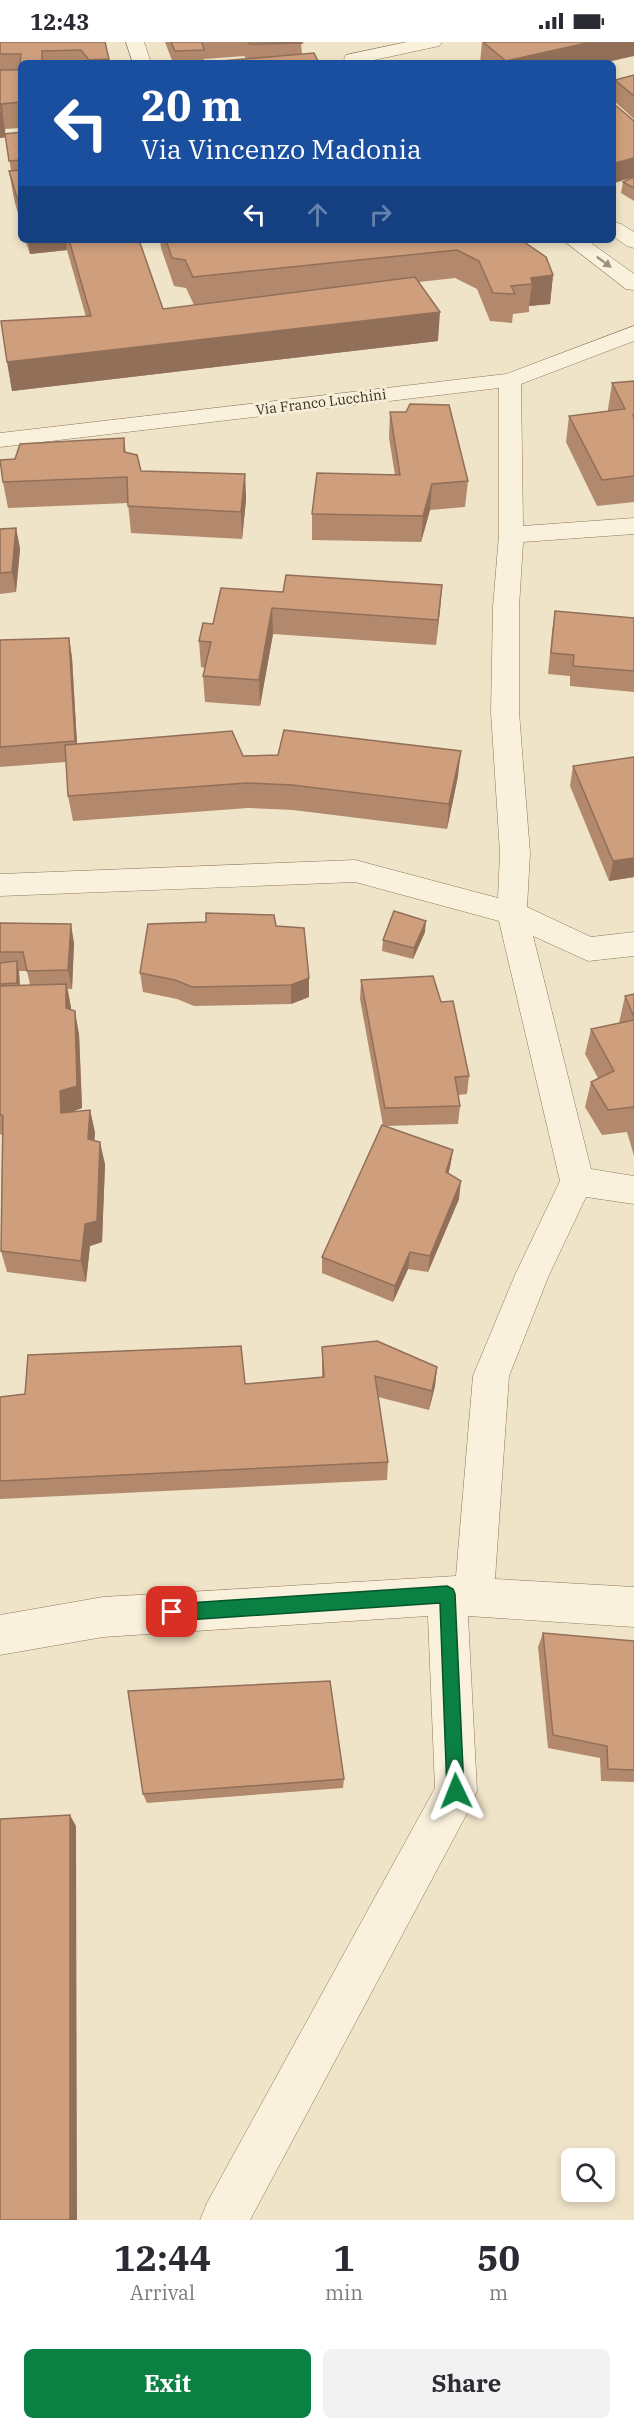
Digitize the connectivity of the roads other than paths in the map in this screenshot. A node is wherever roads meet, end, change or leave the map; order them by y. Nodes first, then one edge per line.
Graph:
1 (135, 42) edge
2 (337, 42) edge
3 (433, 42) edge
4 (396, 52) edge
5 (141, 60) edge
6 (355, 60) edge
7 (360, 60) edge
8 (616, 229) edge
9 (634, 242) edge
10 (577, 243) edge
11 (634, 284) edge
12 (634, 333) edge
13 (510, 380) junction
14 (0, 440) edge
15 (634, 526) edge
16 (511, 535) junction
17 (0, 885) edge
18 (512, 913) junction
19 (634, 944) edge
20 (577, 1181) junction
21 (634, 1190) edge
22 (461, 1595) junction
23 (634, 1607) edge
24 (0, 1635) edge
25 (224, 2220) edge

1 - 5 street
2 - 6 street
3 - 4 street
4 - 7 street
8 - 9 street
10 -> 11 street
12 - 13 street, Via Franco Lucchini
13 - 14 street, Via Franco Lucchini
13 - 16 street
15 - 16 street
16 - 18 street
17 - 18 street
18 - 19 street
18 - 20 street
20 - 21 street
20 - 22 street
22 - 23 street
22 - 24 street
22 - 25 street

